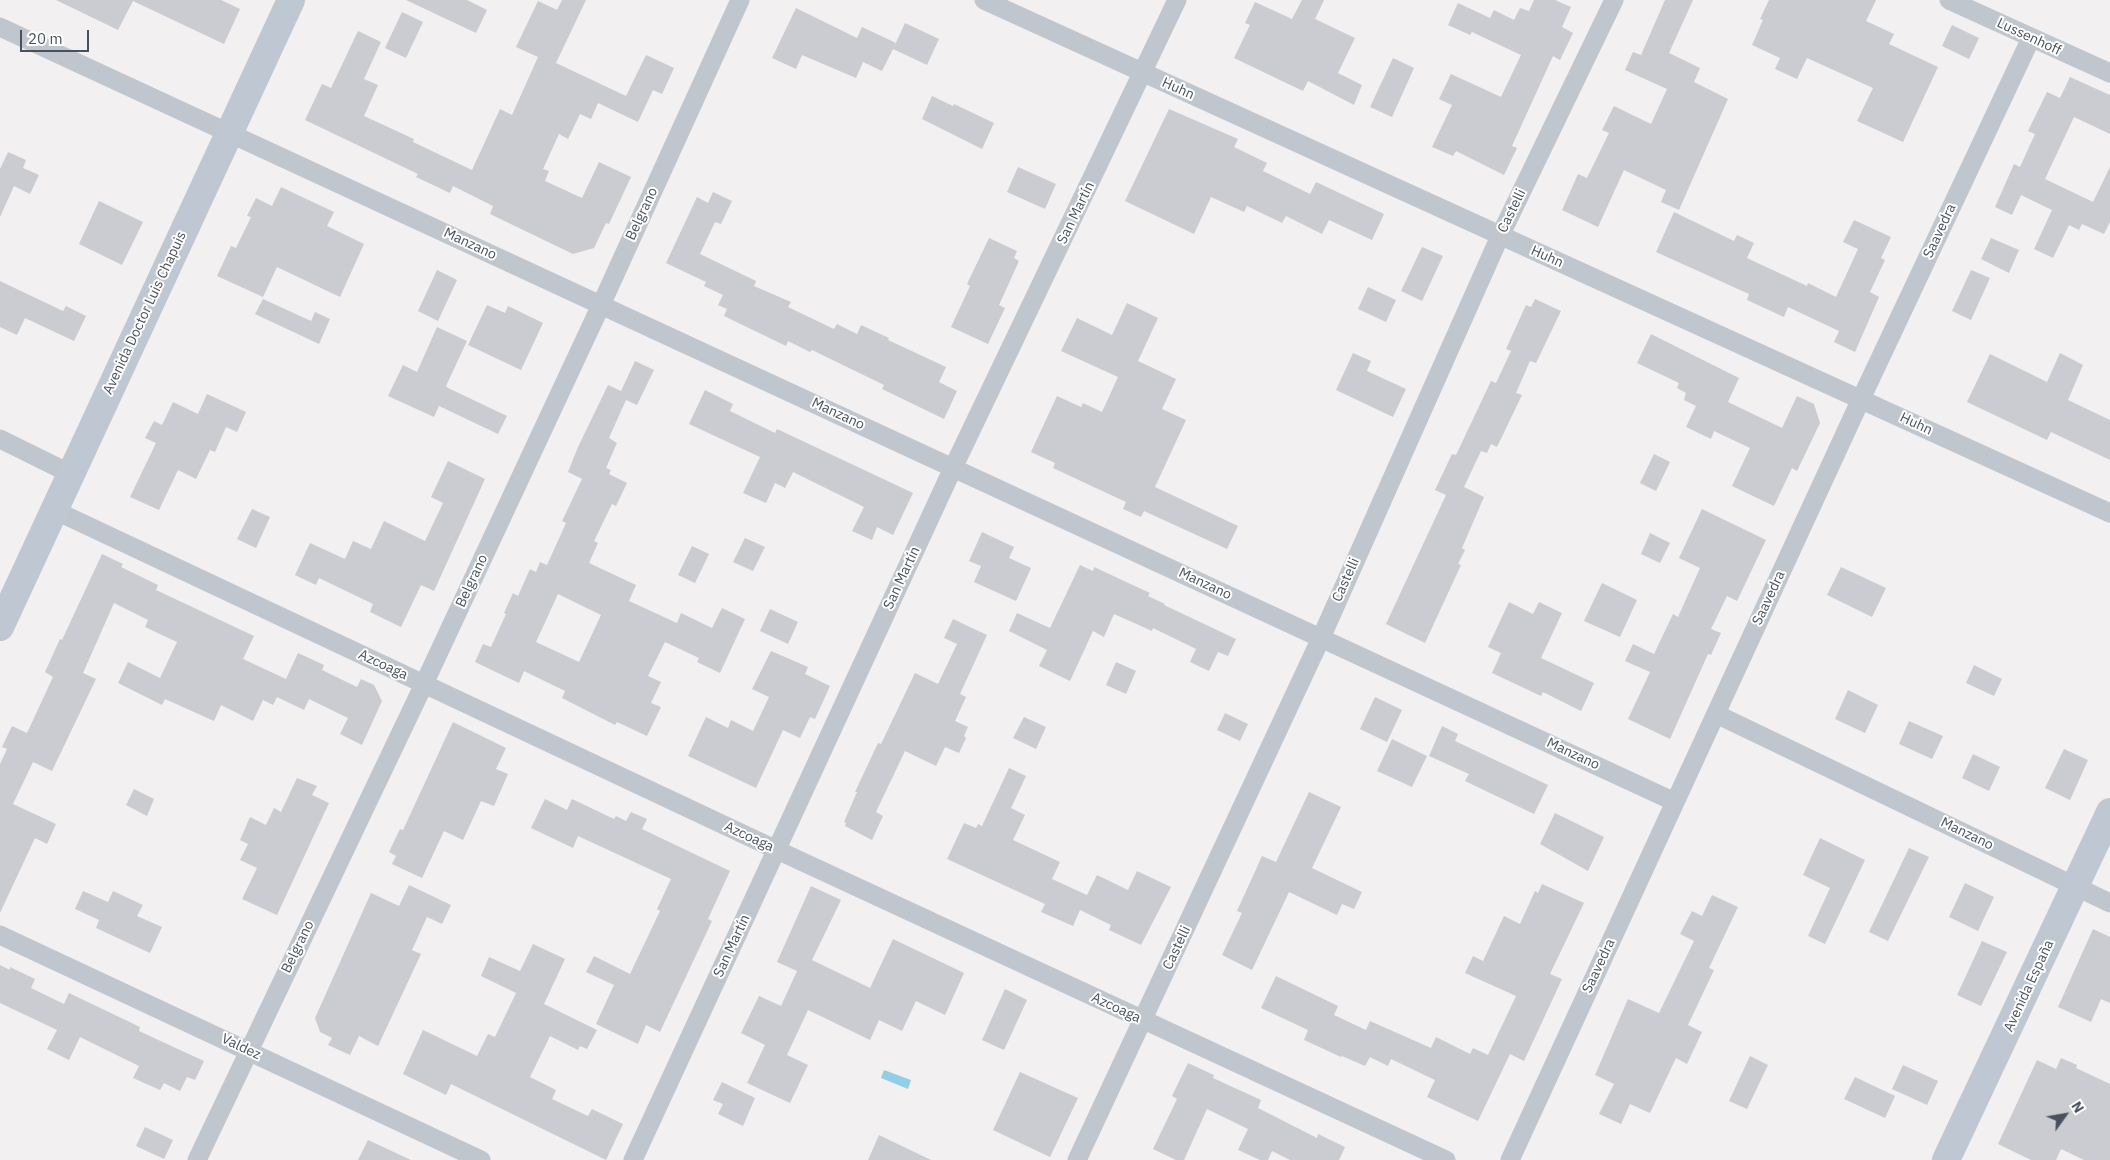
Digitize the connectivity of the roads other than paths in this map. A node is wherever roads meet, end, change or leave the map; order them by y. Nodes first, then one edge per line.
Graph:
1 (291, 0) edge
2 (740, 0) edge
3 (984, 0) edge
4 (1177, 0) edge
5 (1614, 0) edge
6 (1949, 0) edge
7 (0, 26) edge
8 (2031, 38) junction
9 (1143, 73) junction
10 (2110, 74) edge
11 (229, 132) junction
12 (1500, 236) junction
13 (601, 305) junction
14 (1861, 399) junction
15 (0, 439) edge
16 (953, 468) junction
17 (71, 474) junction
18 (54, 510) junction
19 (2110, 513) edge
20 (0, 627) edge
21 (1321, 638) junction
22 (424, 684) junction
23 (1716, 714) junction
24 (1675, 802) junction
25 (2110, 812) edge
26 (777, 850) junction
27 (2076, 887) junction
28 (2110, 903) edge
29 (0, 935) edge
30 (1143, 1020) junction
31 (248, 1051) junction
32 (197, 1160) edge
33 (481, 1160) edge
34 (634, 1160) edge
35 (1077, 1160) edge
36 (1446, 1160) edge
37 (1510, 1160) edge
38 (1946, 1160) edge

1 - 11 main road, Avenida Doctor Luis Chapuis
2 - 13 street, Belgrano
3 - 9 street, Huhn
4 - 9 street, San Martín
5 - 12 street, Castelli
6 - 8 street, Lussenhoff
7 - 11 street, Manzano
8 - 10 street, Lussenhoff
8 - 14 street, Saavedra
9 - 12 street, Huhn
9 - 16 street, San Martín
11 - 13 street, Manzano
11 - 17 main road, Avenida Doctor Luis Chapuis
12 - 14 street, Huhn
12 - 21 street, Castelli
13 - 16 street, Manzano
13 - 22 street, Belgrano
14 - 19 street, Huhn
14 - 23 street, Saavedra
15 - 17 street
16 - 21 street, Manzano
16 - 26 street, San Martín
17 - 18 main road, Avenida Doctor Luis Chapuis
18 - 20 main road, Avenida Doctor Luis Chapuis
18 - 22 street, Azcoaga
21 - 24 street, Manzano
21 - 30 street, Castelli
22 - 26 street, Azcoaga
22 - 31 street, Belgrano
23 - 24 street, Saavedra
23 - 27 street, Manzano
24 - 37 street, Saavedra
25 - 27 main road, Avenida España
26 - 30 street, Azcoaga
26 - 34 street, San Martín
27 - 28 street, Manzano
27 - 38 main road, Avenida España
29 - 31 street, Valdez
30 - 35 street, Castelli
30 - 36 street, Azcoaga
31 - 32 street, Belgrano
31 - 33 street, Valdez

